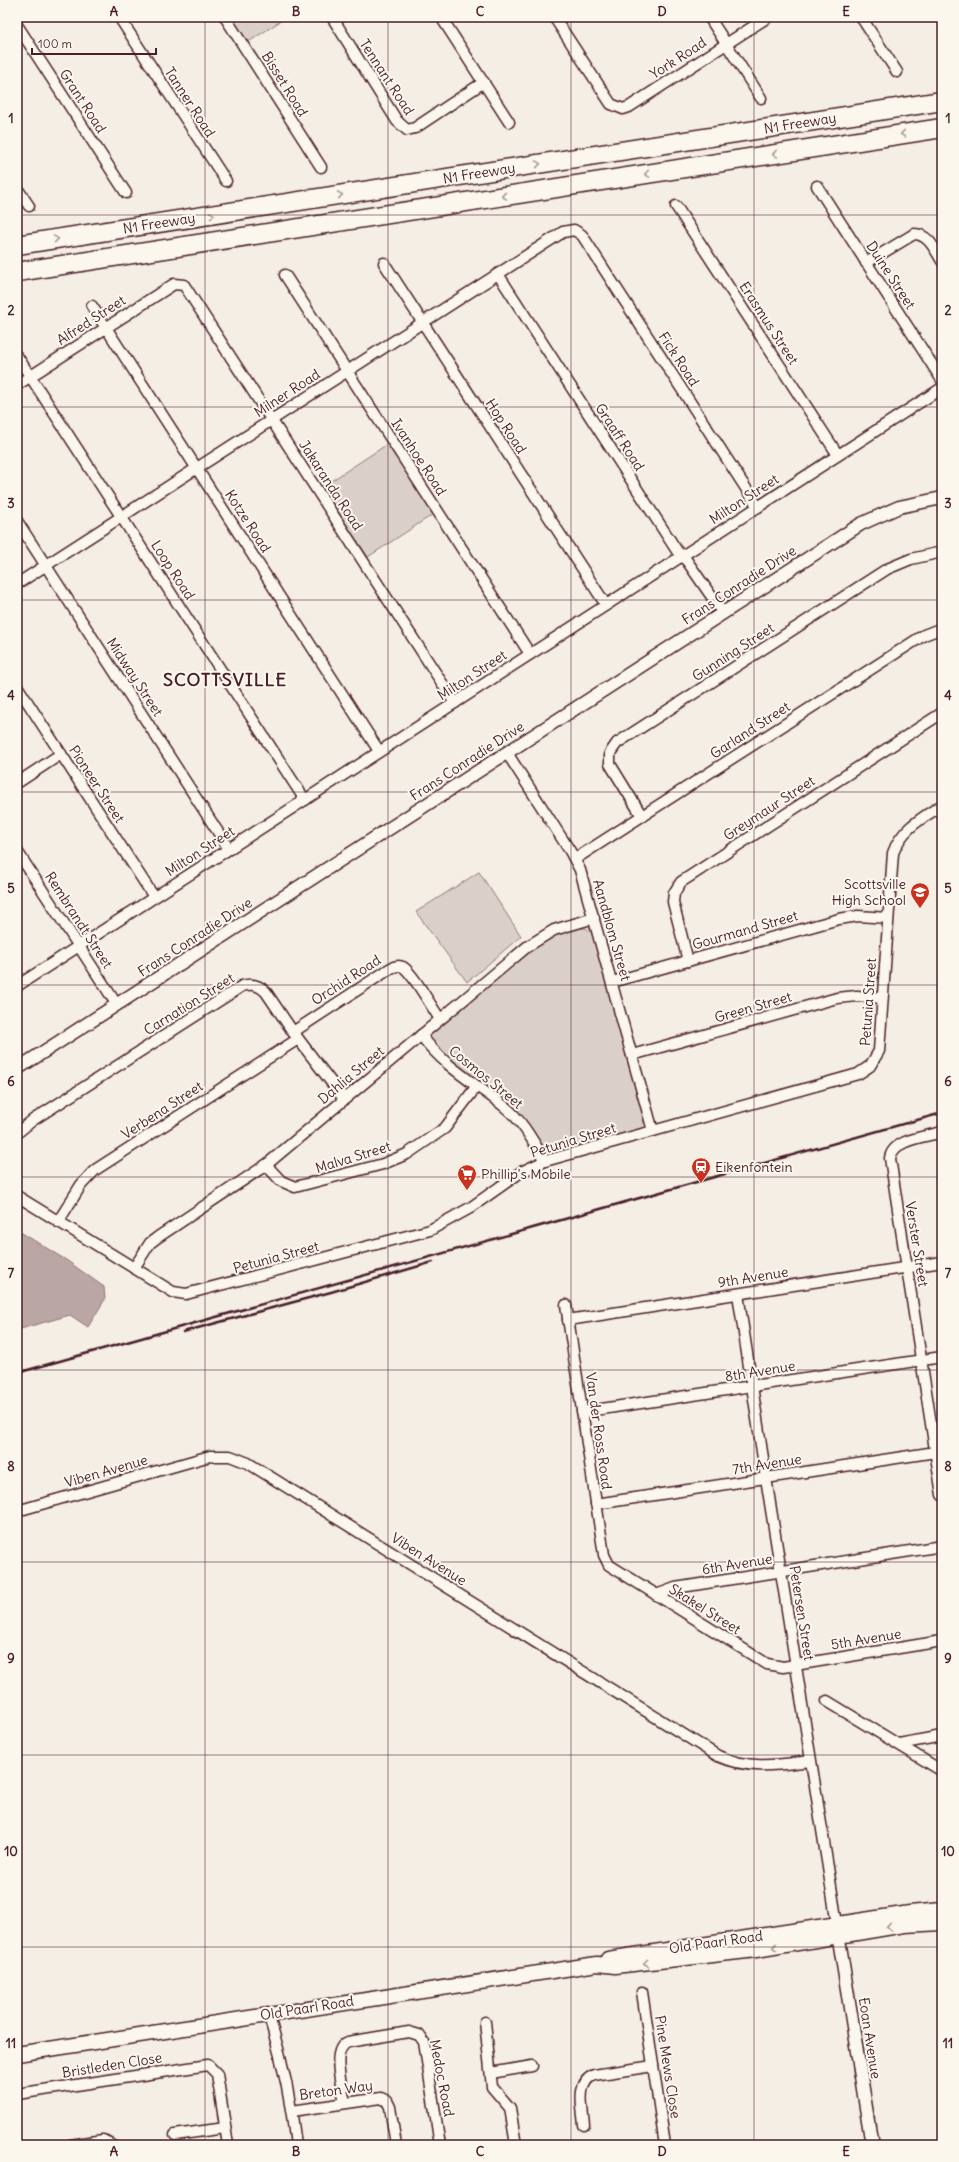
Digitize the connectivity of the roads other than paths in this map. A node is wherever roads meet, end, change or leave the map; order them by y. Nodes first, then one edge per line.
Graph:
1 (118, 17) edge
2 (225, 17) edge
3 (332, 17) edge
4 (442, 17) edge
5 (554, 17) edge
6 (709, 17) edge
7 (768, 17) edge
8 (861, 17) edge
9 (17, 25) edge
10 (726, 44) junction
11 (897, 72) dead end
12 (484, 82) junction
13 (760, 98) dead end
14 (942, 101) edge
15 (509, 122) dead end
16 (942, 128) edge
17 (321, 167) dead end
18 (226, 181) dead end
19 (817, 186) dead end
20 (17, 188) edge
21 (126, 193) dead end
22 (29, 206) dead end
23 (676, 206) dead end
24 (574, 230) joint
25 (17, 245) edge
26 (942, 261) edge
27 (384, 263) dead end
28 (866, 263) junction
29 (17, 272) edge
30 (498, 274) junction
31 (285, 275) dead end
32 (182, 284) joint
33 (92, 306) dead end
34 (422, 323) junction
35 (107, 327) junction
36 (17, 356) edge
37 (347, 371) junction
38 (30, 376) junction
39 (942, 380) edge
40 (17, 385) edge
41 (942, 388) edge
42 (272, 420) junction
43 (838, 455) junction
44 (197, 468) junction
45 (942, 498) edge
46 (758, 507) junction
47 (122, 517) junction
48 (17, 521) edge
49 (942, 552) edge
50 (682, 556) junction
51 (46, 566) junction
52 (17, 584) edge
53 (606, 605) junction
54 (723, 614) junction
55 (942, 628) edge
56 (530, 654) junction
57 (17, 686) edge
58 (455, 702) junction
59 (942, 713) edge
60 (379, 751) junction
61 (507, 753) junction
62 (61, 754) junction
63 (17, 783) edge
64 (304, 800) junction
65 (942, 805) edge
66 (642, 816) junction
67 (229, 849) junction
68 (17, 851) edge
69 (575, 859) junction
70 (154, 897) junction
71 (594, 918) junction
72 (888, 918) junction
73 (79, 946) junction
74 (688, 961) junction
75 (612, 982) junction
76 (17, 986) edge
77 (882, 998) junction
78 (117, 1005) junction
79 (440, 1019) junction
80 (295, 1035) junction
81 (420, 1035) junction
82 (632, 1055) junction
83 (17, 1069) edge
84 (476, 1087) junction
85 (344, 1099) junction
86 (653, 1131) junction
87 (942, 1132) edge
88 (17, 1133) edge
89 (545, 1161) junction
90 (266, 1165) junction
91 (17, 1196) edge
92 (58, 1222) junction
93 (942, 1262) edge
94 (134, 1268) junction
95 (907, 1268) junction
96 (738, 1294) junction
97 (566, 1304) dead end
98 (568, 1320) junction
99 (942, 1357) edge
100 (921, 1360) junction
101 (753, 1386) junction
102 (582, 1412) junction
103 (939, 1452) edge
104 (766, 1478) junction
105 (942, 1495) edge
106 (596, 1504) junction
107 (17, 1511) edge
108 (942, 1546) edge
109 (606, 1561) joint
110 (780, 1571) junction
111 (656, 1595) junction
112 (942, 1641) edge
113 (795, 1665) junction
114 (827, 1701) dead end
115 (942, 1736) edge
116 (899, 1744) junction
117 (810, 1761) junction
118 (942, 1771) edge
119 (942, 1910) edge
120 (942, 1923) edge
121 (838, 1930) junction
122 (642, 1992) dead end
123 (268, 2014) junction
124 (485, 2022) dead end
125 (17, 2054) edge
126 (532, 2066) dead end
127 (653, 2066) junction
128 (491, 2073) junction
129 (17, 2094) edge
130 (345, 2102) junction
131 (292, 2111) junction
132 (584, 2125) dead end
133 (225, 2128) junction
134 (175, 2135) dead end
135 (70, 2145) edge
136 (112, 2145) edge
137 (228, 2145) edge
138 (296, 2145) edge
139 (396, 2145) edge
140 (440, 2145) edge
141 (516, 2145) edge
142 (666, 2145) edge
143 (872, 2145) edge

1 - 18 street, Tanner Road
2 - 17 street, Bisset Road
3 - 12 street, Tennant Road
4 - 12 street
5 - 10 street, York Road
6 - 10 street
7 - 10 street, York Road
8 - 11 street
9 - 21 street, Grant Road
10 - 13 street
12 - 15 street
25 -> 14 highway, N1 Freeway
16 -> 29 highway, N1 Freeway
19 - 28 street, Duine Street
20 - 22 street
23 - 43 street, Erasmus Street
24 - 30 street, Milner Road
24 - 46 street, Fick Road
26 - 28 street
27 - 34 street, Hop Road
28 - 39 street, Duine Street
30 - 34 street, Milner Road
30 - 50 street, Graaff Road
31 - 37 street, Ivanhoe Road
32 - 35 street, Alfred Street
32 - 42 street, Jakaranda Road
33 - 35 street, Kotze Road
34 - 37 street, Milner Road
34 - 53 street, Hop Road
35 - 38 street, Alfred Street
35 - 44 street, Kotze Road
36 - 38 street, Loop Road
37 - 42 street, Milner Road
37 - 56 street, Ivanhoe Road
38 - 40 street, Alfred Street
38 - 47 street, Loop Road
41 - 43 street, Milton Street
42 - 44 street, Milner Road
42 - 58 street, Jakaranda Road
43 - 46 street, Milton Street
44 - 47 street, Milner Road
44 - 60 street, Kotze Road
45 - 54 street, Frans Conradie Drive
46 - 50 street, Milton Street
47 - 51 street, Milner Road
47 - 64 street, Loop Road
48 - 51 street, Midway Street
49 - 66 street, Gunning Street
50 - 53 street, Milton Street
50 - 54 street, Graaff Road
51 - 52 street, Milner Road
51 - 67 street, Midway Street
53 - 56 street, Milton Street
54 - 61 street, Frans Conradie Drive
55 - 66 street, Garland Street
56 - 58 street, Milton Street
57 - 62 street, Pioneer Street
58 - 60 street, Milton Street
59 - 74 street, Greymaur Street
60 - 64 street, Milton Street
61 - 69 street, Aandblom Street
61 - 78 street, Frans Conradie Drive
62 - 63 street
62 - 70 street, Pioneer Street
64 - 67 street, Milton Street
65 - 72 street, Petunia Street
66 - 69 street, Garland Street
67 - 70 street, Milton Street
68 - 73 street, Rembrandt Street
69 - 71 street, Aandblom Street
70 - 73 street, Milton Street
71 - 75 street, Aandblom Street
71 - 79 street, Dahlia Street
72 - 74 street, Gourmand Street
72 - 77 street, Petunia Street
73 - 76 street, Milton Street
73 - 78 street, Rembrandt Street
74 - 75 street, Gourmand Street
75 - 82 street, Aandblom Street
77 - 82 street, Green Street
77 - 86 street, Petunia Street
78 - 83 street, Frans Conradie Drive
79 - 80 street, Orchid Road
79 - 81 street, Dahlia Street
80 - 85 street, Carnation Street
80 - 88 street, Carnation Street
80 - 92 street, Verbena Street
81 - 84 street, Cosmos Street
81 - 85 street, Dahlia Street
82 - 86 street, Aandblom Street
84 - 89 street, Cosmos Street
84 - 90 street, Malva Street
85 - 90 street, Dahlia Street
86 - 89 street, Petunia Street
87 - 95 street, Verster Street
89 - 94 street, Petunia Street
90 - 94 street, Dahlia Street
91 - 92 street, Petunia Street
92 - 94 street, Petunia Street
93 - 95 street, 9th Avenue
95 - 96 street, 9th Avenue
95 - 100 street, Verster Street
96 - 98 street, 9th Avenue
96 - 101 street, Petersen Street
97 - 98 street, Van der Ross Road
98 - 102 street, Van der Ross Road
99 - 100 street, 8th Avenue
100 - 101 street, 8th Avenue
100 - 103 street, Verster Street
101 - 102 street, 8th Avenue
101 - 104 street, Petersen Street
102 - 106 street, Van der Ross Road
103 - 104 street, 7th Avenue
103 - 105 street, Verster Street
104 - 106 street, 7th Avenue
104 - 110 street, Petersen Street
106 - 109 street, Van der Ross Road
107 - 117 street, Viben Avenue
108 - 110 street, 6th Avenue
109 - 111 street, Skakel Street
110 - 111 street, 6th Avenue
110 - 113 street, Petersen Street
111 - 113 street, Skakel Street
112 - 113 street, 5th Avenue
113 - 117 street, Petersen Street
114 - 116 street
115 - 116 street
116 - 118 street
117 - 121 street, Petersen Street
119 - 121 main road
120 -> 121 main road
121 - 123 main road, Old Paarl Road
121 - 143 street, Eoan Avenue
122 - 127 street, Pine Mews Close
123 - 125 main road, Old Paarl Road
123 - 131 street
124 - 128 street
126 - 128 street
127 - 132 street
127 - 142 street, Pine Mews Close
128 - 141 street
129 - 133 street, Bristleden Close
130 - 131 street, Breton Way
130 - 139 street, Breton Way
130 - 140 street, Medoc Road
131 - 138 street
133 - 134 street
133 - 137 street
135 - 136 street

